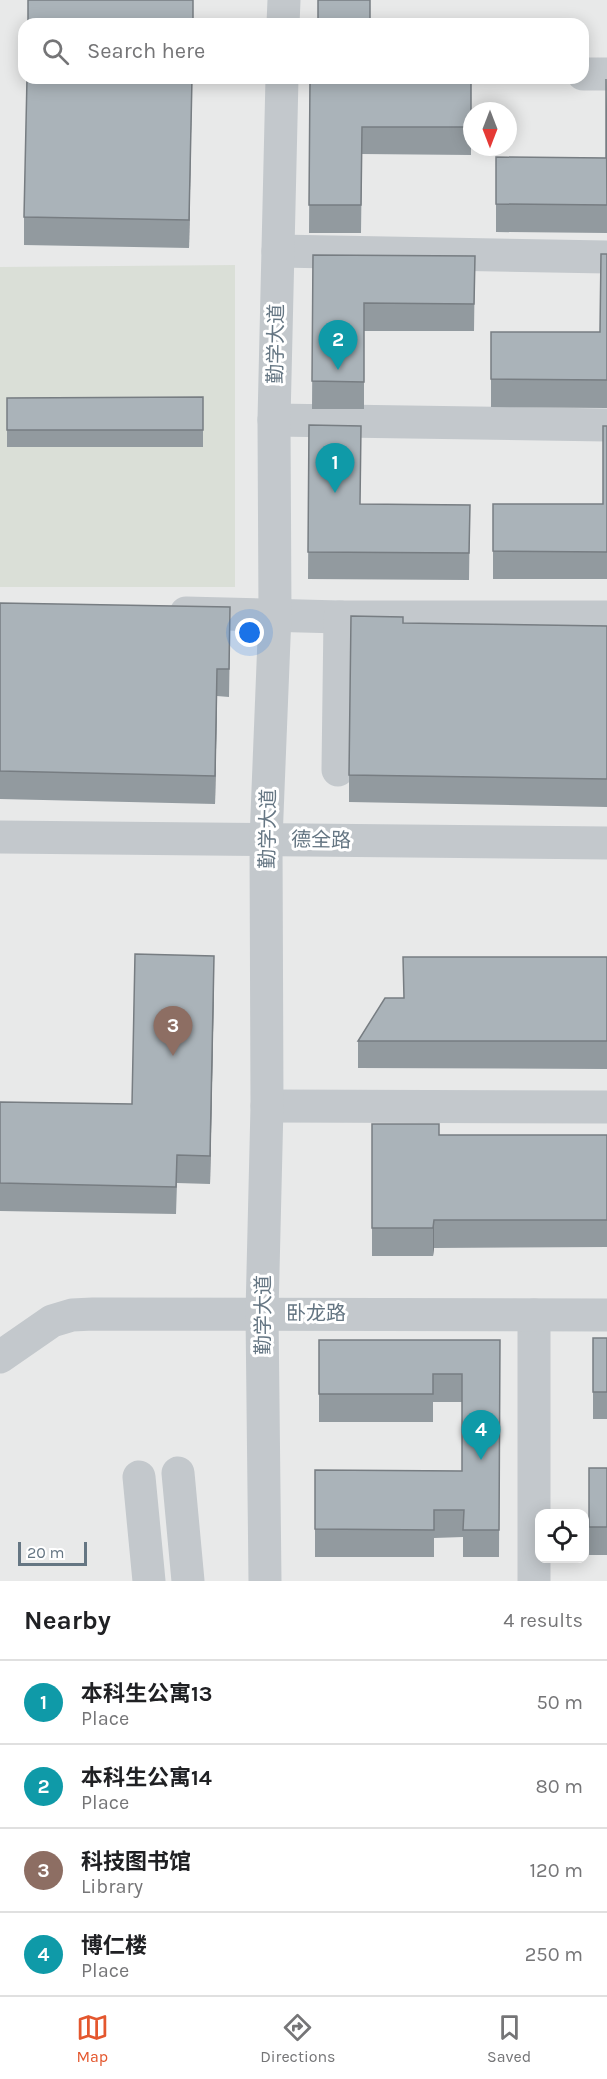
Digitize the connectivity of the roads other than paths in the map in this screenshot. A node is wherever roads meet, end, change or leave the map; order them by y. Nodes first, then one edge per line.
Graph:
1 (284, 0) edge
2 (283, 18) edge
3 (589, 74) edge
4 (607, 74) edge
5 (282, 84) edge
6 (278, 251) junction
7 (607, 258) edge
8 (274, 420) junction
9 (607, 425) edge
10 (156, 613) edge
11 (275, 614) junction
12 (340, 617) junction
13 (607, 617) edge
14 (338, 770) dead end
15 (0, 837) edge
16 (267, 840) junction
17 (607, 843) edge
18 (267, 1106) junction
19 (607, 1107) edge
20 (262, 1313) junction
21 (534, 1315) junction
22 (607, 1315) edge
23 (0, 1357) edge
24 (178, 1473) dead end
25 (139, 1477) dead end
26 (149, 1581) edge
27 (188, 1581) edge
28 (265, 1581) edge
29 (534, 1581) edge

1 - 2 lane
3 - 4 lane
5 - 6 lane, 勤学大道
6 - 7 lane
6 - 8 lane, 勤学大道
8 - 9 lane
8 - 11 lane, 勤学大道
10 - 11 lane
11 - 12 lane
11 - 16 lane, 勤学大道
12 - 13 lane
12 - 14 lane
15 - 16 lane, 德全路
16 - 17 lane, 德全路
16 - 18 lane, 勤学大道
18 - 19 lane
18 - 20 lane, 勤学大道
20 - 21 lane, 卧龙路
20 - 23 lane, 卧龙路
20 - 28 lane, 勤学大道
21 - 22 lane, 卧龙路
21 - 29 lane
24 - 27 lane
25 - 26 lane

